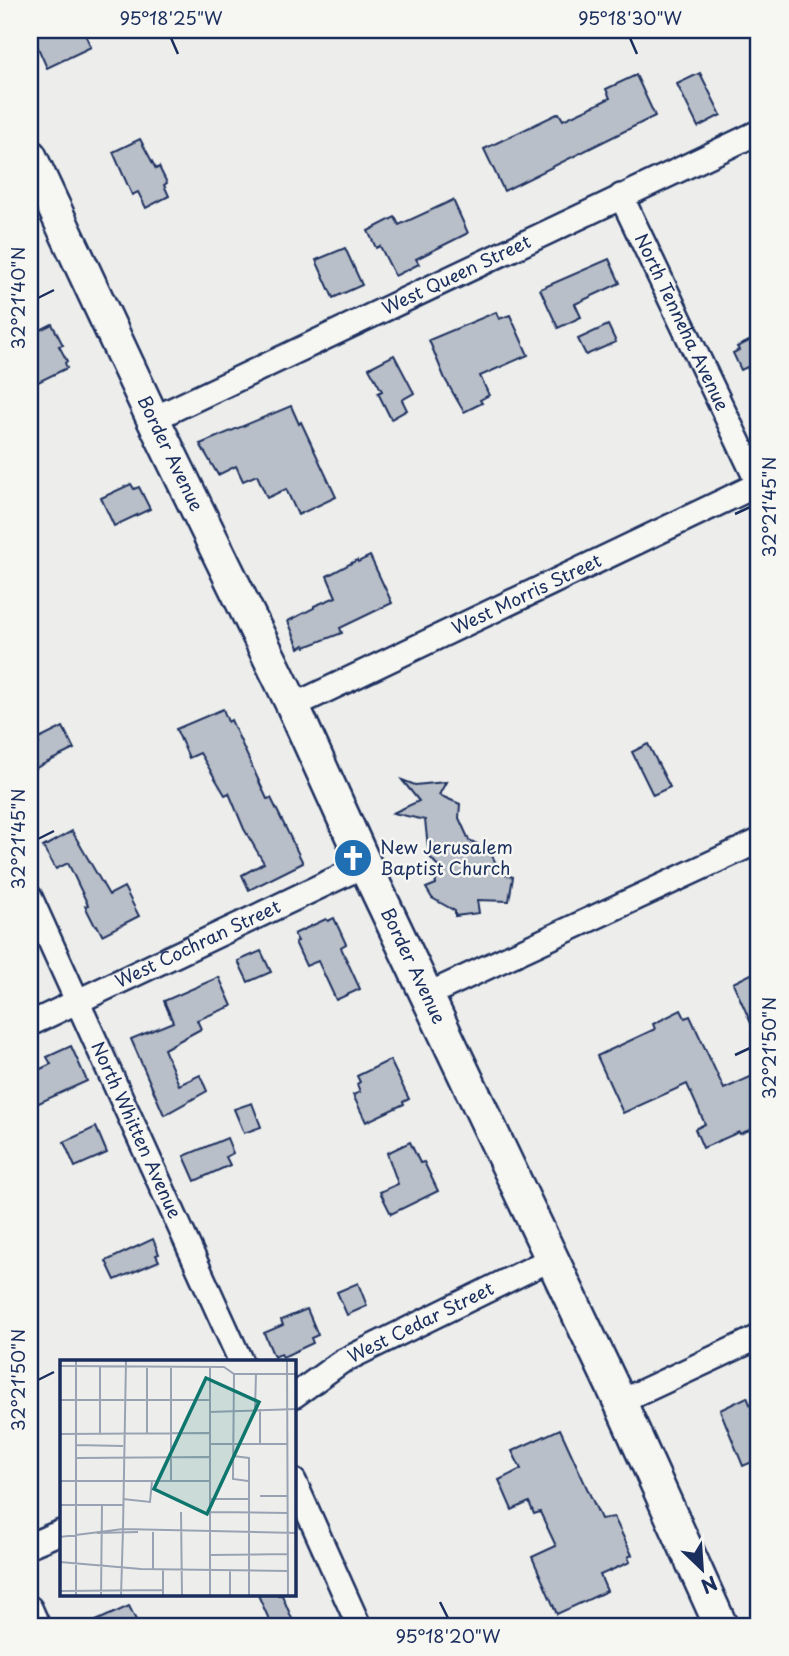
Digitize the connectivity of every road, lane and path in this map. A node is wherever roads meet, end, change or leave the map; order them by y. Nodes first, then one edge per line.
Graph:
1 (759, 132) edge
2 (30, 156) edge
3 (621, 196) junction
4 (38, 197) edge
5 (153, 419) junction
6 (759, 484) edge
7 (293, 706) junction
8 (759, 841) edge
9 (365, 865) junction
10 (30, 897) edge
11 (427, 995) junction
12 (78, 1001) junction
13 (30, 1024) edge
14 (553, 1258) junction
15 (759, 1337) edge
16 (239, 1360) edge
17 (296, 1395) edge
18 (620, 1402) junction
19 (296, 1485) edge
20 (60, 1532) edge
21 (30, 1545) edge
22 (30, 1608) edge
23 (38, 1626) edge
24 (359, 1626) edge
25 (721, 1626) edge

1 - 3 street, West Queen Street
2 - 4 street, Border Avenue
3 - 5 street, West Queen Street
3 - 6 street, North Tenneha Avenue
4 - 5 street, Border Avenue
5 - 7 street, Border Avenue
6 - 7 street, West Morris Street
7 - 9 street, Border Avenue
8 - 11 street
9 - 11 street, Border Avenue
9 - 12 street, West Cochran Street
10 - 12 street, North Whitten Avenue
11 - 14 street, Border Avenue
12 - 13 street, West Cochran Street
12 - 16 street, North Whitten Avenue
14 - 17 street, West Cedar Street
14 - 18 street, Border Avenue
15 - 18 street
18 - 25 street, Border Avenue
19 - 24 street
20 - 21 street
22 - 23 street

